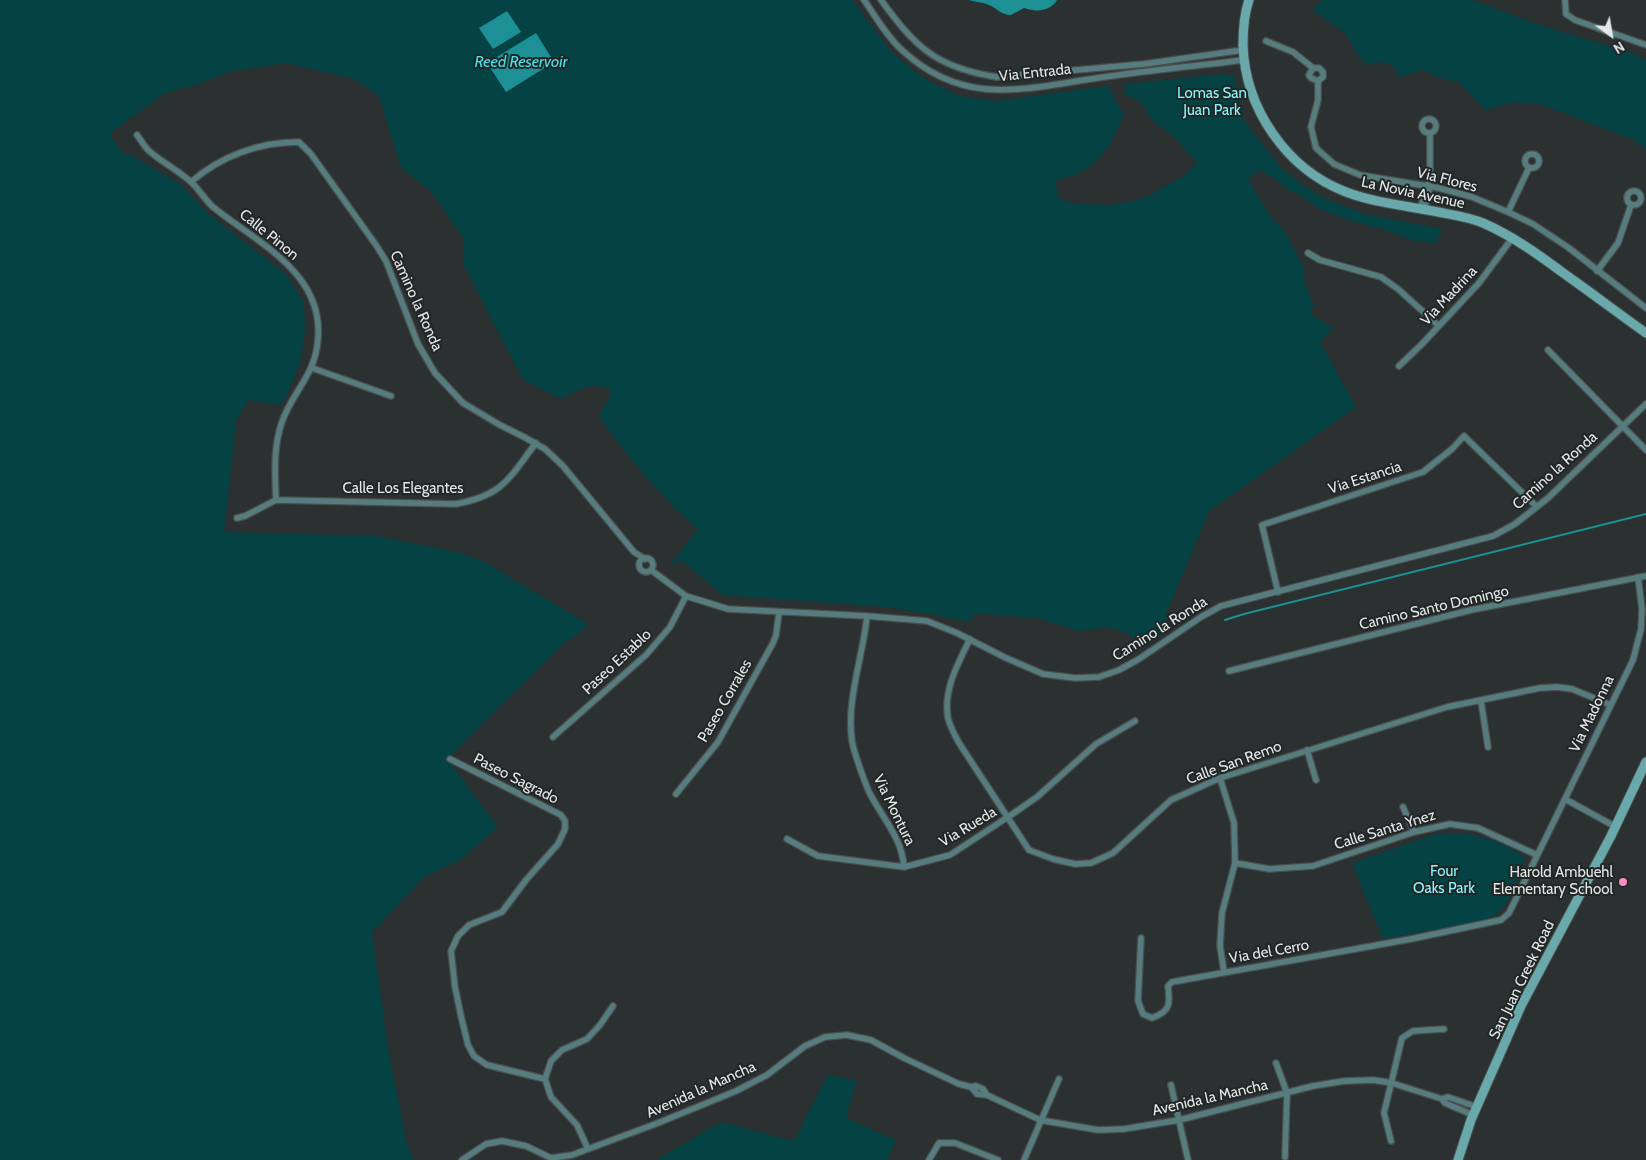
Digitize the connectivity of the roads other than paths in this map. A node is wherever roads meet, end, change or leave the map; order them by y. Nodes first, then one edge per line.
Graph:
1 (864, 0) edge
2 (881, 0) edge
3 (1249, 0) edge
4 (1565, 0) edge
5 (1266, 41) dead end
6 (1646, 45) edge
7 (1243, 50) junction
8 (1244, 60) junction
9 (1114, 66) junction
10 (1313, 68) junction
11 (1115, 76) junction
12 (1318, 81) junction
13 (1430, 133) dead end
14 (137, 135) dead end
15 (1529, 168) dead end
16 (191, 182) junction
17 (1428, 186) junction
18 (1631, 205) dead end
19 (1422, 209) junction
20 (1508, 212) junction
21 (1513, 237) junction
22 (1308, 253) dead end
23 (1598, 271) junction
24 (1646, 308) edge
25 (1439, 326) junction
26 (1646, 333) edge
27 (1548, 350) dead end
28 (1398, 366) dead end
29 (312, 368) junction
30 (391, 396) dead end
31 (1646, 404) edge
32 (1622, 426) junction
33 (536, 443) junction
34 (1646, 450) edge
35 (276, 500) junction
36 (1536, 507) junction
37 (237, 518) dead end
38 (634, 552) junction
39 (645, 558) junction
40 (639, 565) junction
41 (651, 570) junction
42 (1646, 576) edge
43 (1638, 577) junction
44 (1278, 592) junction
45 (686, 596) junction
46 (779, 613) junction
47 (867, 616) junction
48 (970, 639) junction
49 (1229, 672) dead end
50 (1481, 700) junction
51 (1611, 705) junction
52 (1135, 721) dead end
53 (553, 737) dead end
54 (1488, 747) dead end
55 (1307, 750) junction
56 (450, 759) dead end
57 (1646, 762) edge
58 (1220, 778) junction
59 (1316, 780) dead end
60 (676, 794) dead end
61 (1565, 799) junction
62 (1403, 807) dead end
63 (1007, 818) junction
64 (1616, 827) junction
65 (1414, 832) junction
66 (787, 839) dead end
67 (1537, 855) junction
68 (1235, 863) junction
69 (904, 867) junction
70 (1502, 920) joint
71 (1141, 938) dead end
72 (1224, 972) junction
73 (613, 1006) dead end
74 (1444, 1029) dead end
75 (1276, 1063) dead end
76 (545, 1079) junction
77 (1059, 1079) dead end
78 (1392, 1082) junction
79 (1171, 1085) dead end
80 (1287, 1092) junction
81 (1475, 1111) junction
82 (1040, 1120) junction
83 (1179, 1120) junction
84 (1391, 1142) dead end
85 (588, 1149) junction
86 (1285, 1157) dead end
87 (462, 1160) edge
88 (929, 1160) edge
89 (998, 1160) edge
90 (1024, 1160) edge
91 (1188, 1160) edge
92 (1458, 1160) edge

1 - 11 street, Via Entrada
2 - 9 street, Via Entrada
3 - 7 main road, La Novia Avenue
4 - 6 street
5 - 10 street
7 - 8 main road, La Novia Avenue
7 - 9 street, Via Entrada
8 - 11 street, Via Entrada
8 - 19 main road, La Novia Avenue
9 - 11 street
10 - 12 street, Via Flores
10 - 12 street, Via Flores
12 - 17 street, Via Flores
13 - 17 street
14 - 16 street, Calle Pinon
15 - 20 street
16 - 29 street, Calle Pinon
16 - 33 street, Camino la Ronda
17 - 19 street
17 - 20 street, Via Flores
18 - 23 street
19 - 21 main road, La Novia Avenue
20 - 23 street, Via Flores
21 - 25 street, Via Madrina
21 - 26 main road, La Novia Avenue
22 - 25 street
23 - 24 street, Via Flores
25 - 28 street, Via Madrina
27 - 32 street
29 - 30 street
29 - 35 street, Calle Pinon
31 - 32 street, Camino la Ronda
32 - 34 street
32 - 36 street, Camino la Ronda
33 - 35 street, Calle Los Elegantes
33 - 38 street, Camino la Ronda
35 - 37 street
36 - 44 street, Camino la Ronda
36 - 44 street, Via Estancia
38 - 39 street, Camino la Ronda
38 - 40 street, Camino la Ronda
39 - 40 street
39 - 41 street, Camino la Ronda
40 - 41 street, Camino la Ronda
41 - 45 street, Camino la Ronda
42 - 43 street, Camino Santo Domingo
43 - 49 street, Camino Santo Domingo
43 - 51 street, Via Madonna
44 - 48 street, Camino la Ronda
45 - 46 street, Camino la Ronda
45 - 53 street, Paseo Establo
46 - 47 street, Camino la Ronda
46 - 60 street, Paseo Corrales
47 - 48 street, Camino la Ronda
47 - 69 street, Via Montura
48 - 63 street, Calle San Remo
50 - 51 street, Calle San Remo
50 - 54 street
50 - 55 street, Calle San Remo
51 - 61 street, Via Madonna
52 - 63 street, Via Rueda
55 - 58 street, Calle San Remo
55 - 59 street
56 - 76 street, Paseo Sagrado
57 - 64 main road, San Juan Creek Road
58 - 63 street, Calle San Remo
58 - 68 street
61 - 64 street
61 - 67 street, Via Madonna
62 - 65 street
63 - 69 street, Via Rueda
64 - 81 main road, San Juan Creek Road
65 - 67 street, Calle Santa Ynez
65 - 68 street, Calle Santa Ynez
66 - 69 street, Via Rueda
67 - 70 street, Via Madonna
68 - 72 street
70 - 72 street, Via del Cerro
71 - 72 street, Via del Cerro
73 - 76 street
74 - 78 street
75 - 80 street
76 - 85 street
77 - 82 street
78 - 80 street, Avenida la Mancha
78 - 81 street, Avenida la Mancha
78 - 84 street
79 - 83 street
80 - 83 street, Avenida la Mancha
80 - 86 street
81 - 92 main road, San Juan Creek Road
82 - 83 street, Avenida la Mancha
82 - 85 street, Avenida la Mancha
82 - 90 street
83 - 91 street
85 - 87 street, Avenida la Mancha
88 - 89 street

